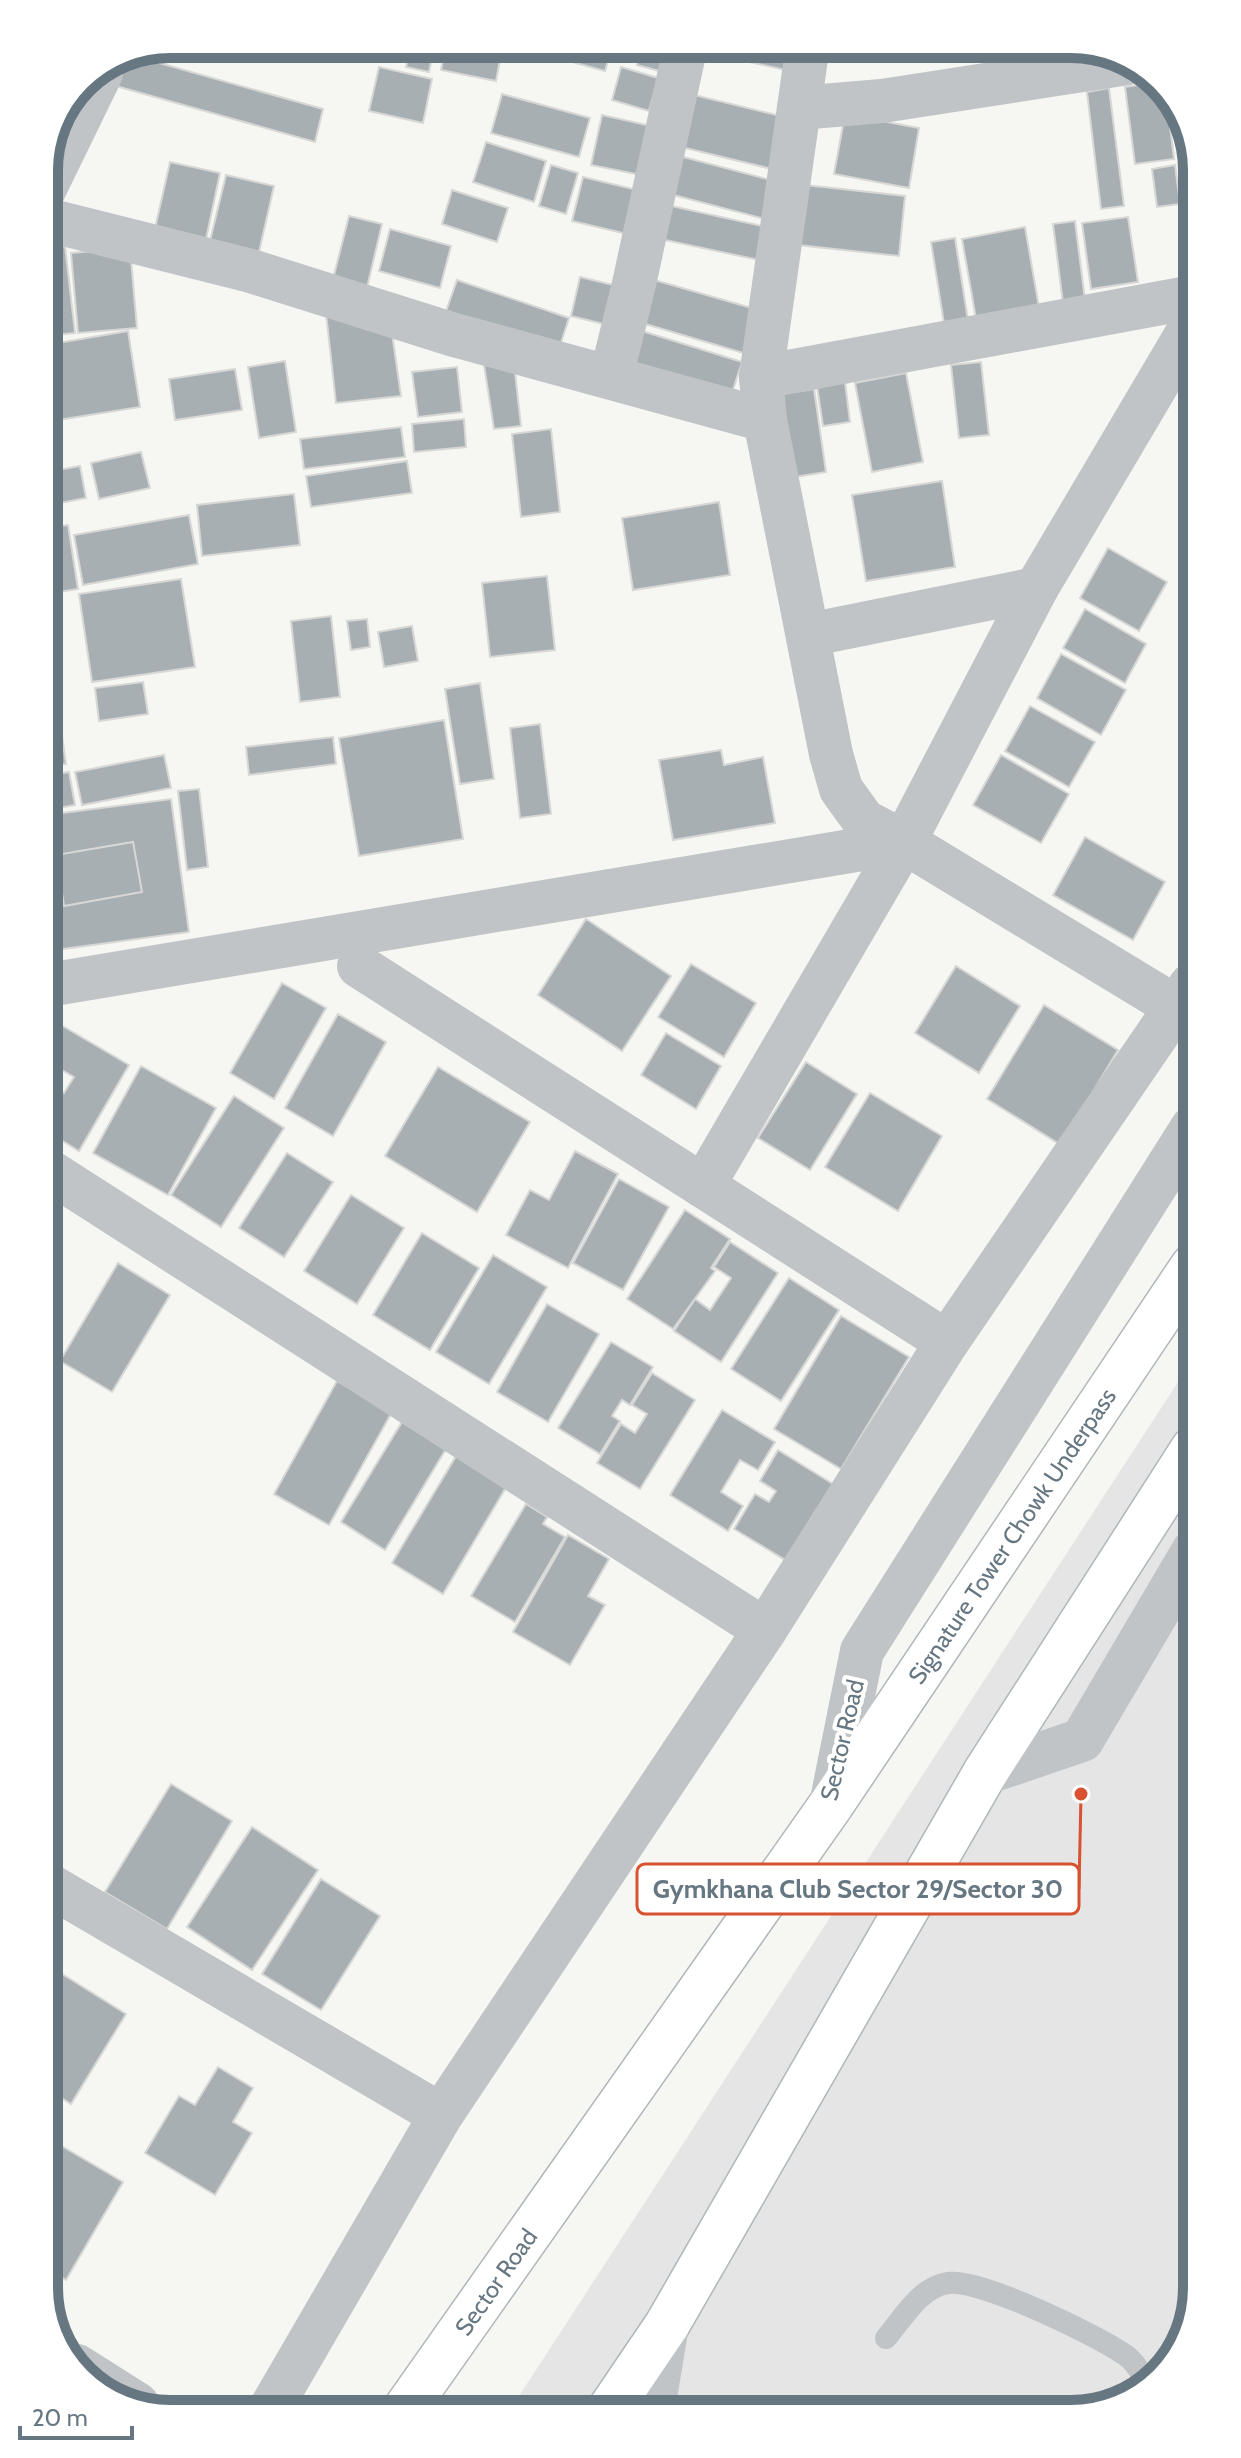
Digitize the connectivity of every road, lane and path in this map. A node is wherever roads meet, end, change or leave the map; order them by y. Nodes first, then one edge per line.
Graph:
1 (683, 58) edge
2 (806, 58) edge
3 (1111, 66) edge
4 (93, 89) edge
5 (799, 108) junction
6 (59, 160) edge
7 (58, 223) edge
8 (1183, 299) edge
9 (1183, 340) edge
10 (611, 377) junction
11 (761, 377) junction
12 (765, 420) junction
13 (1036, 589) junction
14 (808, 635) junction
15 (904, 842) junction
16 (359, 966) dead end
17 (58, 983) edge
18 (1183, 995) edge
19 (1183, 997) edge
20 (1183, 1142) edge
21 (58, 1177) edge
22 (703, 1186) junction
23 (1183, 1281) edge
24 (947, 1342) junction
25 (1183, 1465) edge
26 (1183, 1569) edge
27 (765, 1630) junction
28 (985, 1773) junction
29 (831, 1805) junction
30 (58, 1891) edge
31 (441, 2115) junction
32 (667, 2325) junction
33 (886, 2338) dead end
34 (1142, 2374) edge
35 (276, 2400) edge
36 (412, 2400) edge
37 (616, 2400) edge
38 (654, 2400) edge

1 - 10 street
2 - 5 street
3 - 5 street
4 - 6 street
5 - 11 street
7 - 10 street
8 - 11 street
9 - 13 street
10 - 12 street
11 - 12 street
12 - 14 street
13 - 14 street
13 - 15 street
14 - 15 street
15 - 17 street
15 - 18 street
15 - 22 street
16 - 22 street
19 - 24 street
20 - 29 street, Sector Road
21 - 27 street
22 - 24 street
23 - 29 main road, Signature Tower Chowk Underpass
24 - 27 street
25 - 28 main road
26 - 28 street
27 - 31 street
28 - 32 main road
29 - 36 main road, Sector Road
30 - 31 street
31 - 35 street
32 - 37 main road
32 - 38 street
33 - 34 lane

